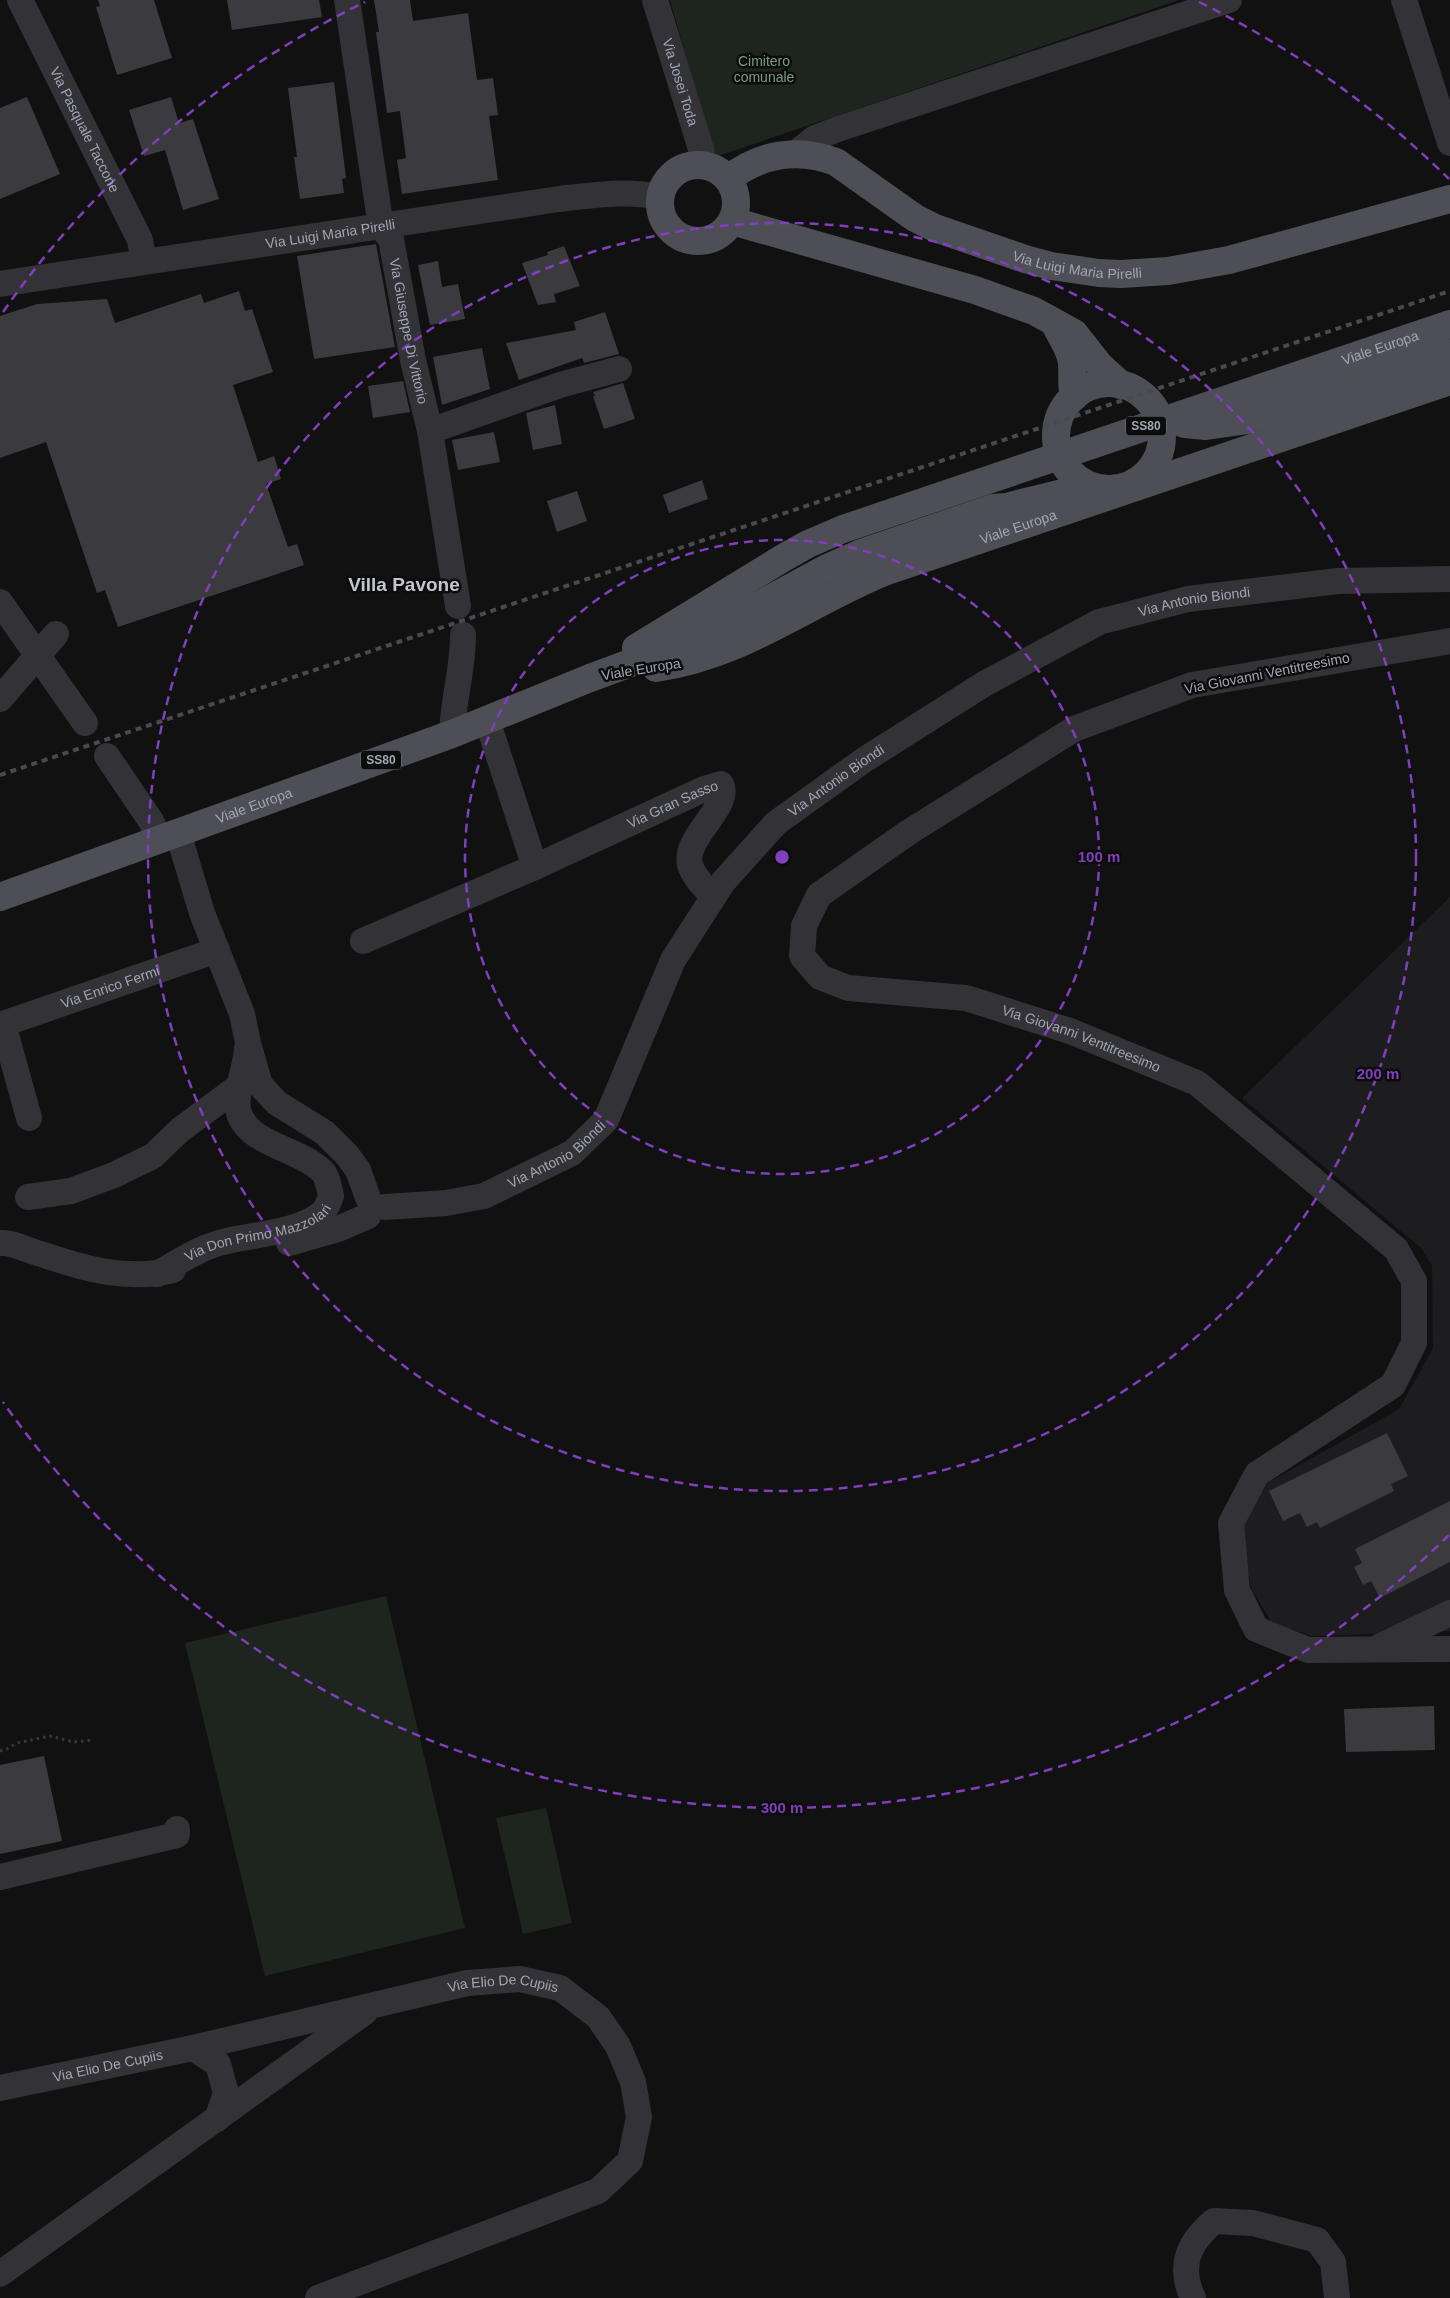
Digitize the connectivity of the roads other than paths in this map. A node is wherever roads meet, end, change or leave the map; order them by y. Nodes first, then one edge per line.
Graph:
1 (20, 0) edge
2 (347, 0) edge
3 (655, 0) edge
4 (1229, 0) edge
5 (1404, 0) edge
6 (1450, 143) edge
7 (796, 153) junction
8 (703, 165) junction
9 (728, 179) junction
10 (660, 197) junction
11 (1450, 199) edge
12 (732, 221) junction
13 (381, 227) junction
14 (144, 261) junction
15 (0, 284) edge
16 (1054, 323) junction
17 (1450, 324) edge
18 (1450, 353) edge
19 (619, 369) dead end
20 (1450, 381) edge
21 (1121, 385) junction
22 (1074, 397) junction
23 (1158, 416) junction
24 (1248, 420) junction
25 (430, 431) junction
26 (1056, 442) junction
27 (1153, 466) junction
28 (1091, 486) junction
29 (993, 508) junction
30 (1450, 579) edge
31 (0, 602) edge
32 (458, 606) dead end
33 (56, 634) dead end
34 (463, 636) dead end
35 (1450, 641) edge
36 (38, 653) junction
37 (590, 678) junction
38 (0, 699) edge
39 (487, 720) junction
40 (85, 723) dead end
41 (452, 734) junction
42 (107, 756) dead end
43 (169, 836) junction
44 (534, 866) junction
45 (0, 897) edge
46 (714, 897) junction
47 (363, 941) dead end
48 (217, 950) junction
49 (2, 1025) edge
50 (248, 1043) junction
51 (238, 1087) junction
52 (29, 1118) dead end
53 (28, 1196) dead end
54 (374, 1207) junction
55 (0, 1243) edge
56 (157, 1274) junction
57 (1450, 1612) edge
58 (1450, 1648) edge
59 (1374, 1649) junction
60 (177, 1829) dead end
61 (0, 1876) edge
62 (373, 2006) junction
63 (193, 2048) junction
64 (0, 2088) edge
65 (217, 2119) junction
66 (0, 2274) edge
67 (318, 2298) edge
68 (1193, 2298) edge
69 (1337, 2298) edge

1 - 14 street, Via Pasquale Taccone
2 - 13 street, Via Giuseppe Di Vittorio
3 - 8 street, Via Josei Toda
4 - 7 street
5 - 6 street
7 - 9 main road, Via Luigi Maria Pirelli
7 - 11 main road, Via Luigi Maria Pirelli
8 - 9 main road
8 - 10 main road
9 - 12 main road
10 - 12 main road
10 - 13 street, Via Luigi Maria Pirelli
12 - 16 main road
13 - 14 street, Via Luigi Maria Pirelli
13 - 25 street, Via Giuseppe Di Vittorio
14 - 15 street, Via Luigi Maria Pirelli
16 - 21 main road
16 - 22 main road
17 - 37 main road, Viale Europa / SS80
18 - 24 main road, Viale Europa / SS80
19 - 25 street
20 - 37 main road, Viale Europa / SS80
21 - 22 main road, SS80
21 - 23 main road, SS80
22 - 26 main road, SS80
23 - 24 main road, Viale Europa / SS80
23 - 27 main road, SS80
24 - 27 main road, Viale Europa / SS80
25 - 32 street, Via Giuseppe Di Vittorio
26 - 28 main road
26 - 29 main road, Viale Europa / SS80
27 - 28 main road, SS80
28 - 29 main road, Viale Europa / SS80
29 - 37 main road, Viale Europa / SS80
30 - 46 street, Via Antonio Biondi
31 - 36 street
33 - 36 street
34 - 41 street
35 - 59 street, Via Giovanni Ventitreesimo
36 - 38 street
36 - 40 street
37 - 39 main road, Viale Europa / SS80
39 - 41 main road, Viale Europa / SS80
39 - 44 street
41 - 43 main road, Viale Europa / SS80
42 - 43 street, Via Don Primo Mazzolari
43 - 45 main road, SS80
43 - 48 street, Via Don Primo Mazzolari
44 - 46 street, Via Gran Sasso
44 - 47 street, Via Gran Sasso
46 - 54 street, Via Antonio Biondi
48 - 49 street, Via Enrico Fermi
48 - 50 street, Via Don Primo Mazzolari
49 - 52 street, Via Enrico Fermi
50 - 51 street, Via Don Primo Mazzolari
50 - 54 street, Via Don Primo Mazzolari
51 - 53 street
51 - 56 street, Via Don Primo Mazzolari
54 - 56 street, Via Don Primo Mazzolari
55 - 56 street, Via Don Primo Mazzolari
57 - 59 street
58 - 59 street, Via Giovanni Ventitreesimo
60 - 61 street
62 - 63 street, Via Elio De Cupiis
62 - 65 street
62 - 67 street, Via Elio De Cupiis
63 - 64 street, Via Elio De Cupiis
63 - 65 street
65 - 66 street
68 - 69 street

